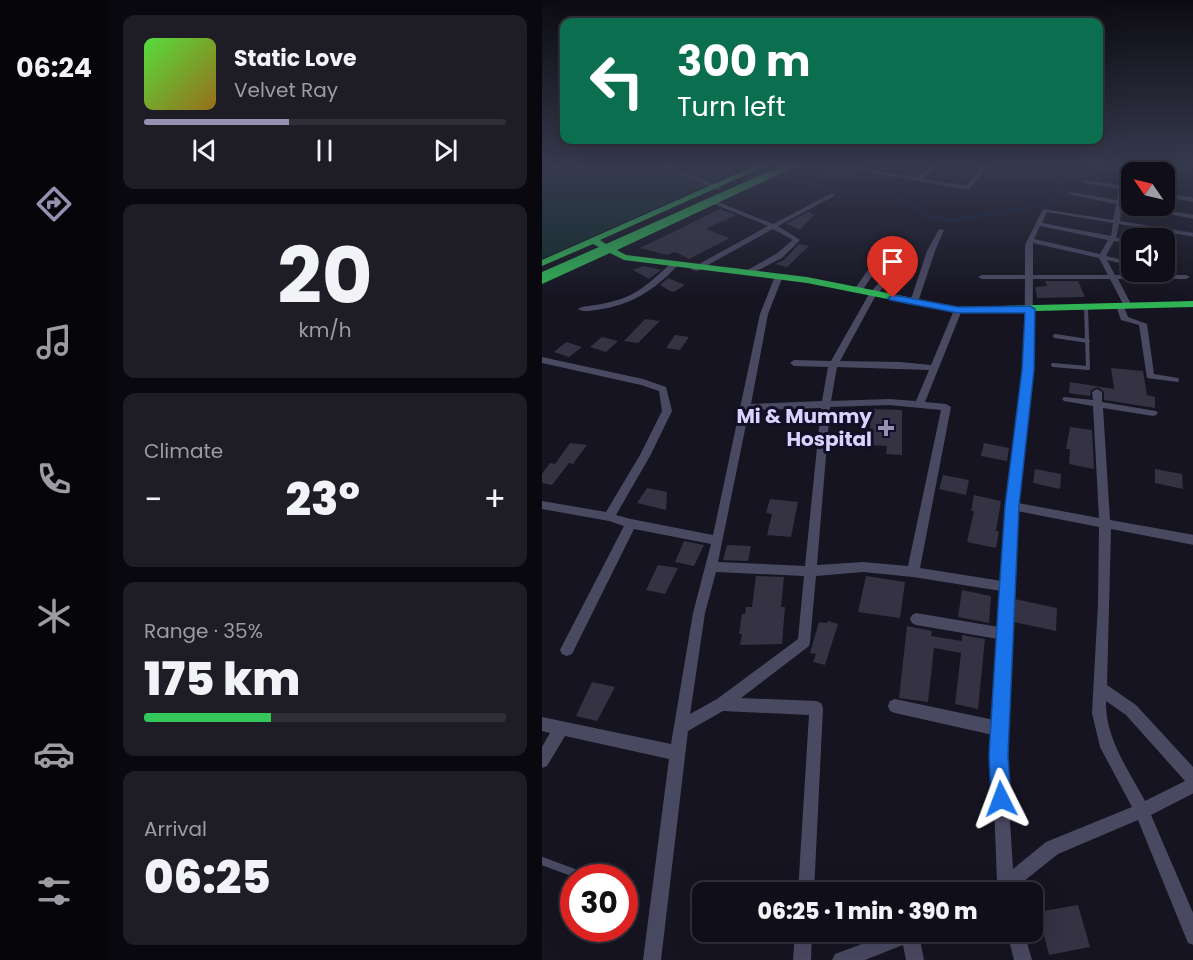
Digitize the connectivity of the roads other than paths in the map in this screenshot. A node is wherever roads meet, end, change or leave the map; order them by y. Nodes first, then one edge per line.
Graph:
1 (684, 209) edge
2 (741, 209) edge
3 (806, 209) edge
4 (1118, 209) edge
5 (1175, 214) edge
6 (1193, 217) edge
7 (1115, 221) junction
8 (1038, 224) junction
9 (773, 226) junction
10 (1151, 228) edge
11 (941, 230) dead end
12 (1175, 232) edge
13 (1193, 235) edge
14 (1112, 239) junction
15 (1030, 240) junction
16 (1121, 241) edge
17 (602, 245) junction
18 (893, 246) dead end
19 (1102, 257) junction
20 (1121, 261) edge
21 (542, 263) edge
22 (673, 266) junction
23 (542, 269) edge
24 (694, 269) junction
25 (746, 273) junction
26 (892, 273) dead end
27 (1175, 275) edge
28 (542, 276) edge
29 (779, 276) junction
30 (1113, 276) junction
31 (1121, 276) edge
32 (982, 277) dead end
33 (1030, 277) junction
34 (1175, 277) edge
35 (542, 281) edge
36 (858, 290) junction
37 (873, 294) junction
38 (914, 302) junction
39 (1193, 304) edge
40 (1124, 306) junction
41 (1086, 308) junction
42 (581, 309) dead end
43 (1030, 309) junction
44 (958, 310) junction
45 (1055, 336) dead end
46 (1088, 341) junction
47 (542, 360) edge
48 (794, 363) dead end
49 (1054, 365) dead end
50 (833, 366) junction
51 (935, 368) junction
52 (1175, 380) dead end
53 (1097, 398) junction
54 (1067, 399) dead end
55 (826, 404) junction
56 (920, 405) junction
57 (744, 407) junction
58 (1153, 413) dead end
59 (542, 505) edge
60 (1012, 506) junction
61 (609, 517) junction
62 (1105, 523) junction
63 (631, 524) junction
64 (1193, 540) edge
65 (718, 541) junction
66 (712, 567) junction
67 (812, 572) junction
68 (913, 572) junction
69 (1008, 587) junction
70 (916, 619) dead end
71 (1004, 634) junction
72 (566, 650) dead end
73 (1100, 688) junction
74 (722, 704) junction
75 (895, 706) dead end
76 (542, 724) edge
77 (683, 726) junction
78 (562, 727) junction
79 (1000, 729) junction
80 (677, 753) junction
81 (542, 761) edge
82 (1193, 780) edge
83 (1193, 785) edge
84 (1142, 811) junction
85 (542, 861) edge
86 (560, 868) edge
87 (807, 882) edge
88 (1001, 882) edge
89 (1011, 882) edge
90 (1193, 937) edge
91 (803, 942) edge
92 (889, 942) edge
93 (914, 942) edge
94 (1018, 942) edge
95 (652, 960) edge
96 (802, 960) edge
97 (842, 960) edge
98 (915, 960) edge
99 (1023, 960) edge

1 - 17 main road
2 - 9 street
3 - 9 street
4 - 7 street
5 - 6 street
7 - 8 street
7 - 10 street
7 - 14 street
8 - 14 street
8 - 15 street
9 - 24 street
9 - 25 street
11 - 38 street
12 - 13 street
14 - 16 street
14 - 19 street
15 - 19 street
15 - 33 street
17 - 21 main road
17 - 22 main road
17 - 23 main road
17 - 28 main road
17 - 35 main road
18 - 36 street
19 - 20 street
19 - 30 street
22 - 24 main road
22 - 42 street
24 - 25 main road
25 - 29 main road
26 - 37 street
27 - 34 street
29 - 36 main road
29 - 57 street
30 - 31 street
30 - 33 street
30 - 40 street
32 - 33 street
33 - 43 street
36 - 37 main road
37 - 38 main road
37 - 50 street
38 - 44 main road
39 - 40 main road
40 - 41 main road
40 - 52 street
41 - 43 main road
41 - 46 lane
43 - 44 main road
43 - 60 street
44 - 51 street
45 - 46 lane
46 - 49 lane
47 - 61 street
48 - 50 street
50 - 51 street
50 - 55 street
51 - 56 street
53 - 54 street
53 - 58 street
53 - 62 street
55 - 56 street
55 - 57 street
55 - 67 street
56 - 68 street
57 - 65 street
59 - 61 street
60 - 62 street
60 - 69 street
61 - 63 street
62 - 64 street
62 - 73 street
63 - 65 street
63 - 72 street
65 - 66 street
66 - 67 street
66 - 77 street
67 - 68 street
67 - 74 street
68 - 69 street
69 - 71 street
70 - 71 street
71 - 79 street
73 - 82 street
73 - 84 street
74 - 77 street
74 - 87 street
75 - 79 street
76 - 78 street
77 - 80 street
78 - 80 street
78 - 81 street
79 - 88 street
80 - 95 street
83 - 84 street
84 - 89 street
84 - 90 street
85 - 86 lane
91 - 96 street
92 - 97 street
93 - 98 street
94 - 99 street

